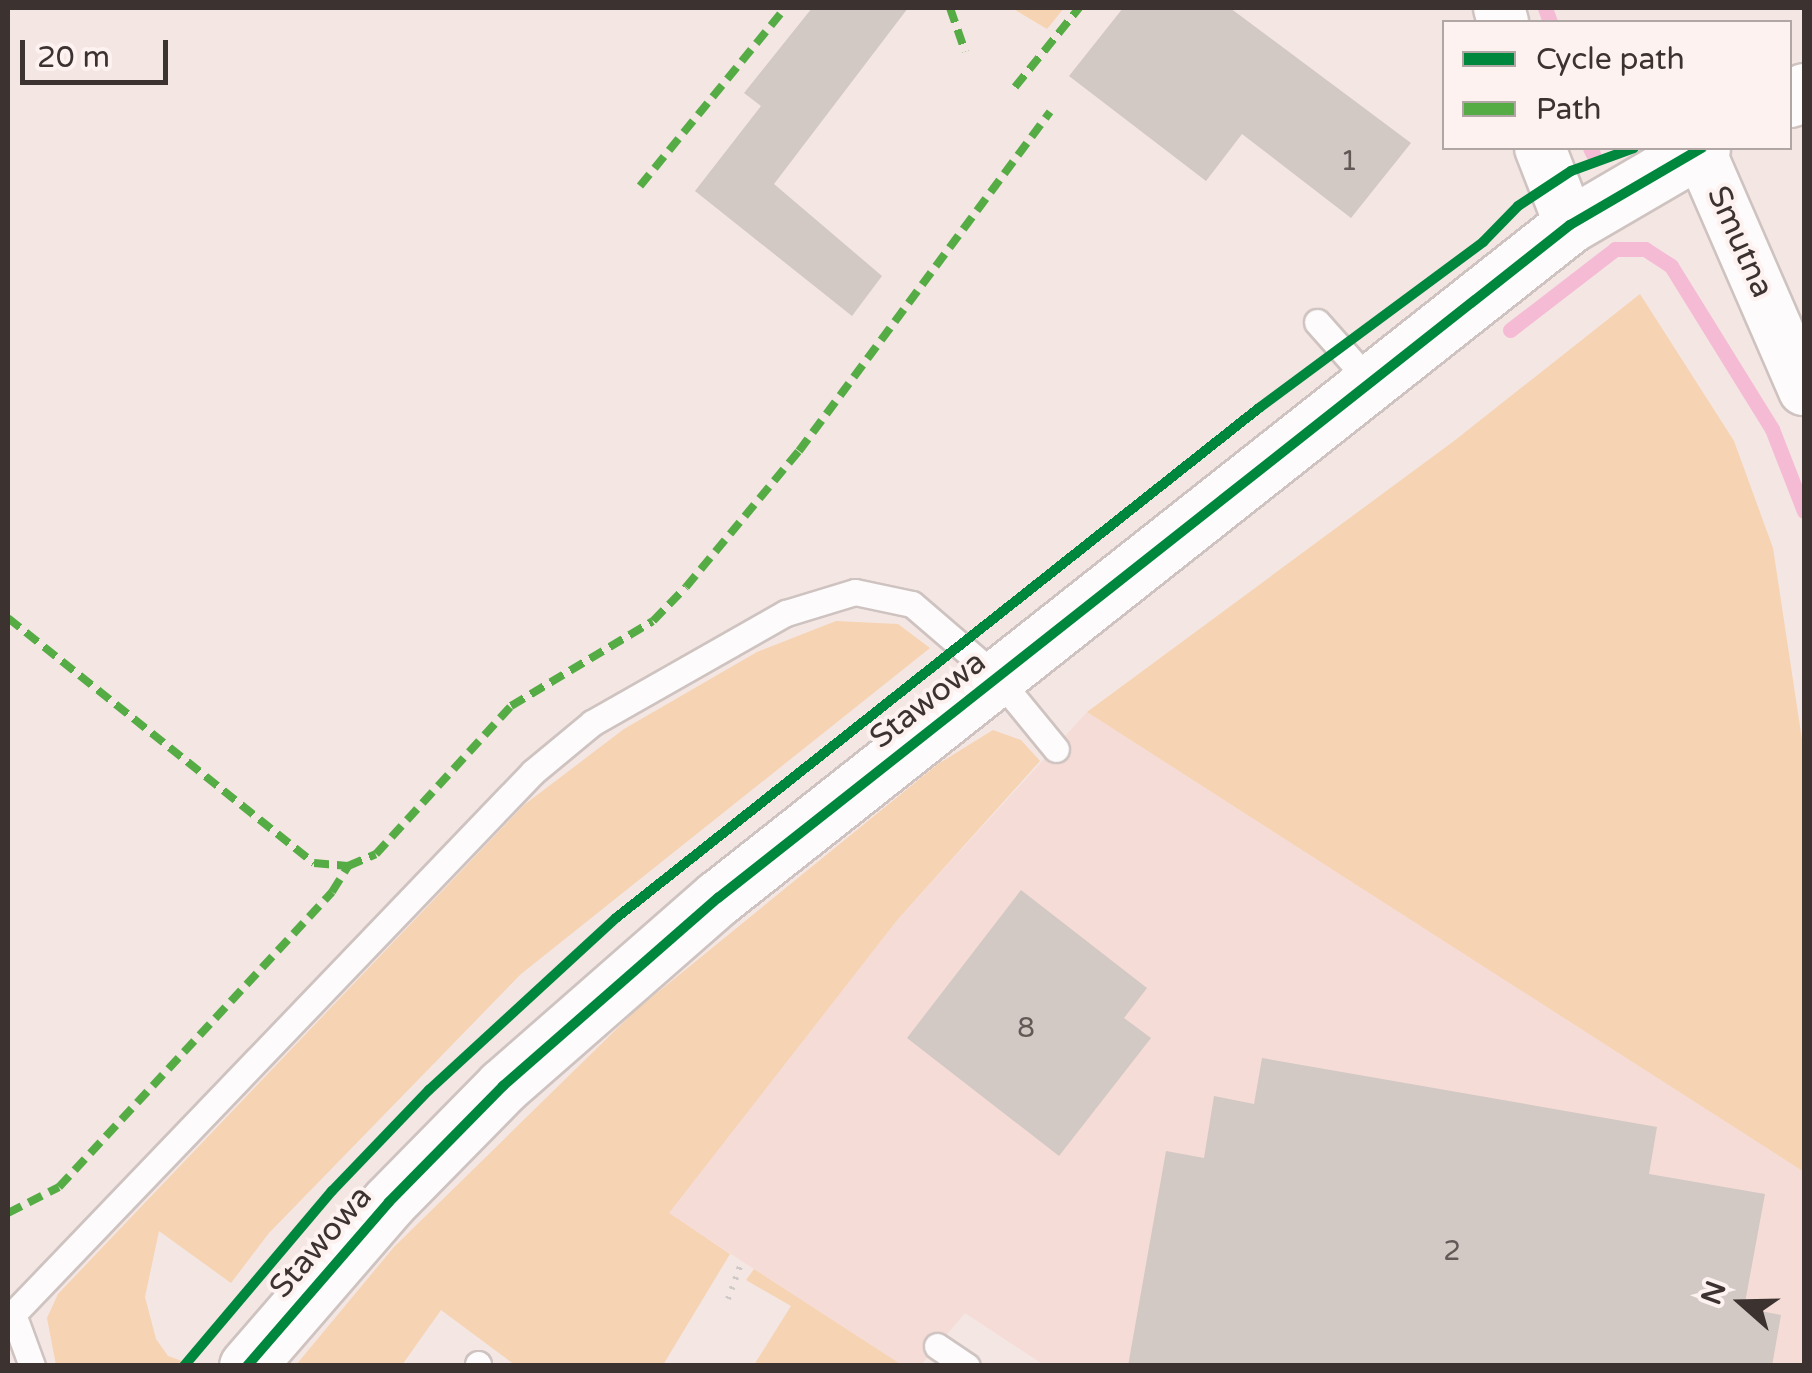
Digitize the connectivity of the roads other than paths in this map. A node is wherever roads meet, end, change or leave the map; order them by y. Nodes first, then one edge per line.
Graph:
1 (1541, 150) edge
2 (1697, 150) edge
3 (1701, 150) edge
4 (1570, 225) junction
5 (1317, 322) dead end
6 (1370, 382) junction
7 (1804, 390) edge
8 (997, 677) junction
9 (1056, 749) dead end
10 (10, 1313) edge
11 (937, 1346) dead end
12 (248, 1365) edge
13 (32, 1366) edge
14 (967, 1366) edge

1 - 4 street
2 - 4 street, Stawowa
3 - 7 street, Smutna
4 - 6 street, Stawowa
5 - 6 lane
6 - 8 street, Stawowa
8 - 9 lane
8 - 10 lane
8 - 12 street, Stawowa
10 - 13 lane
11 - 14 lane

